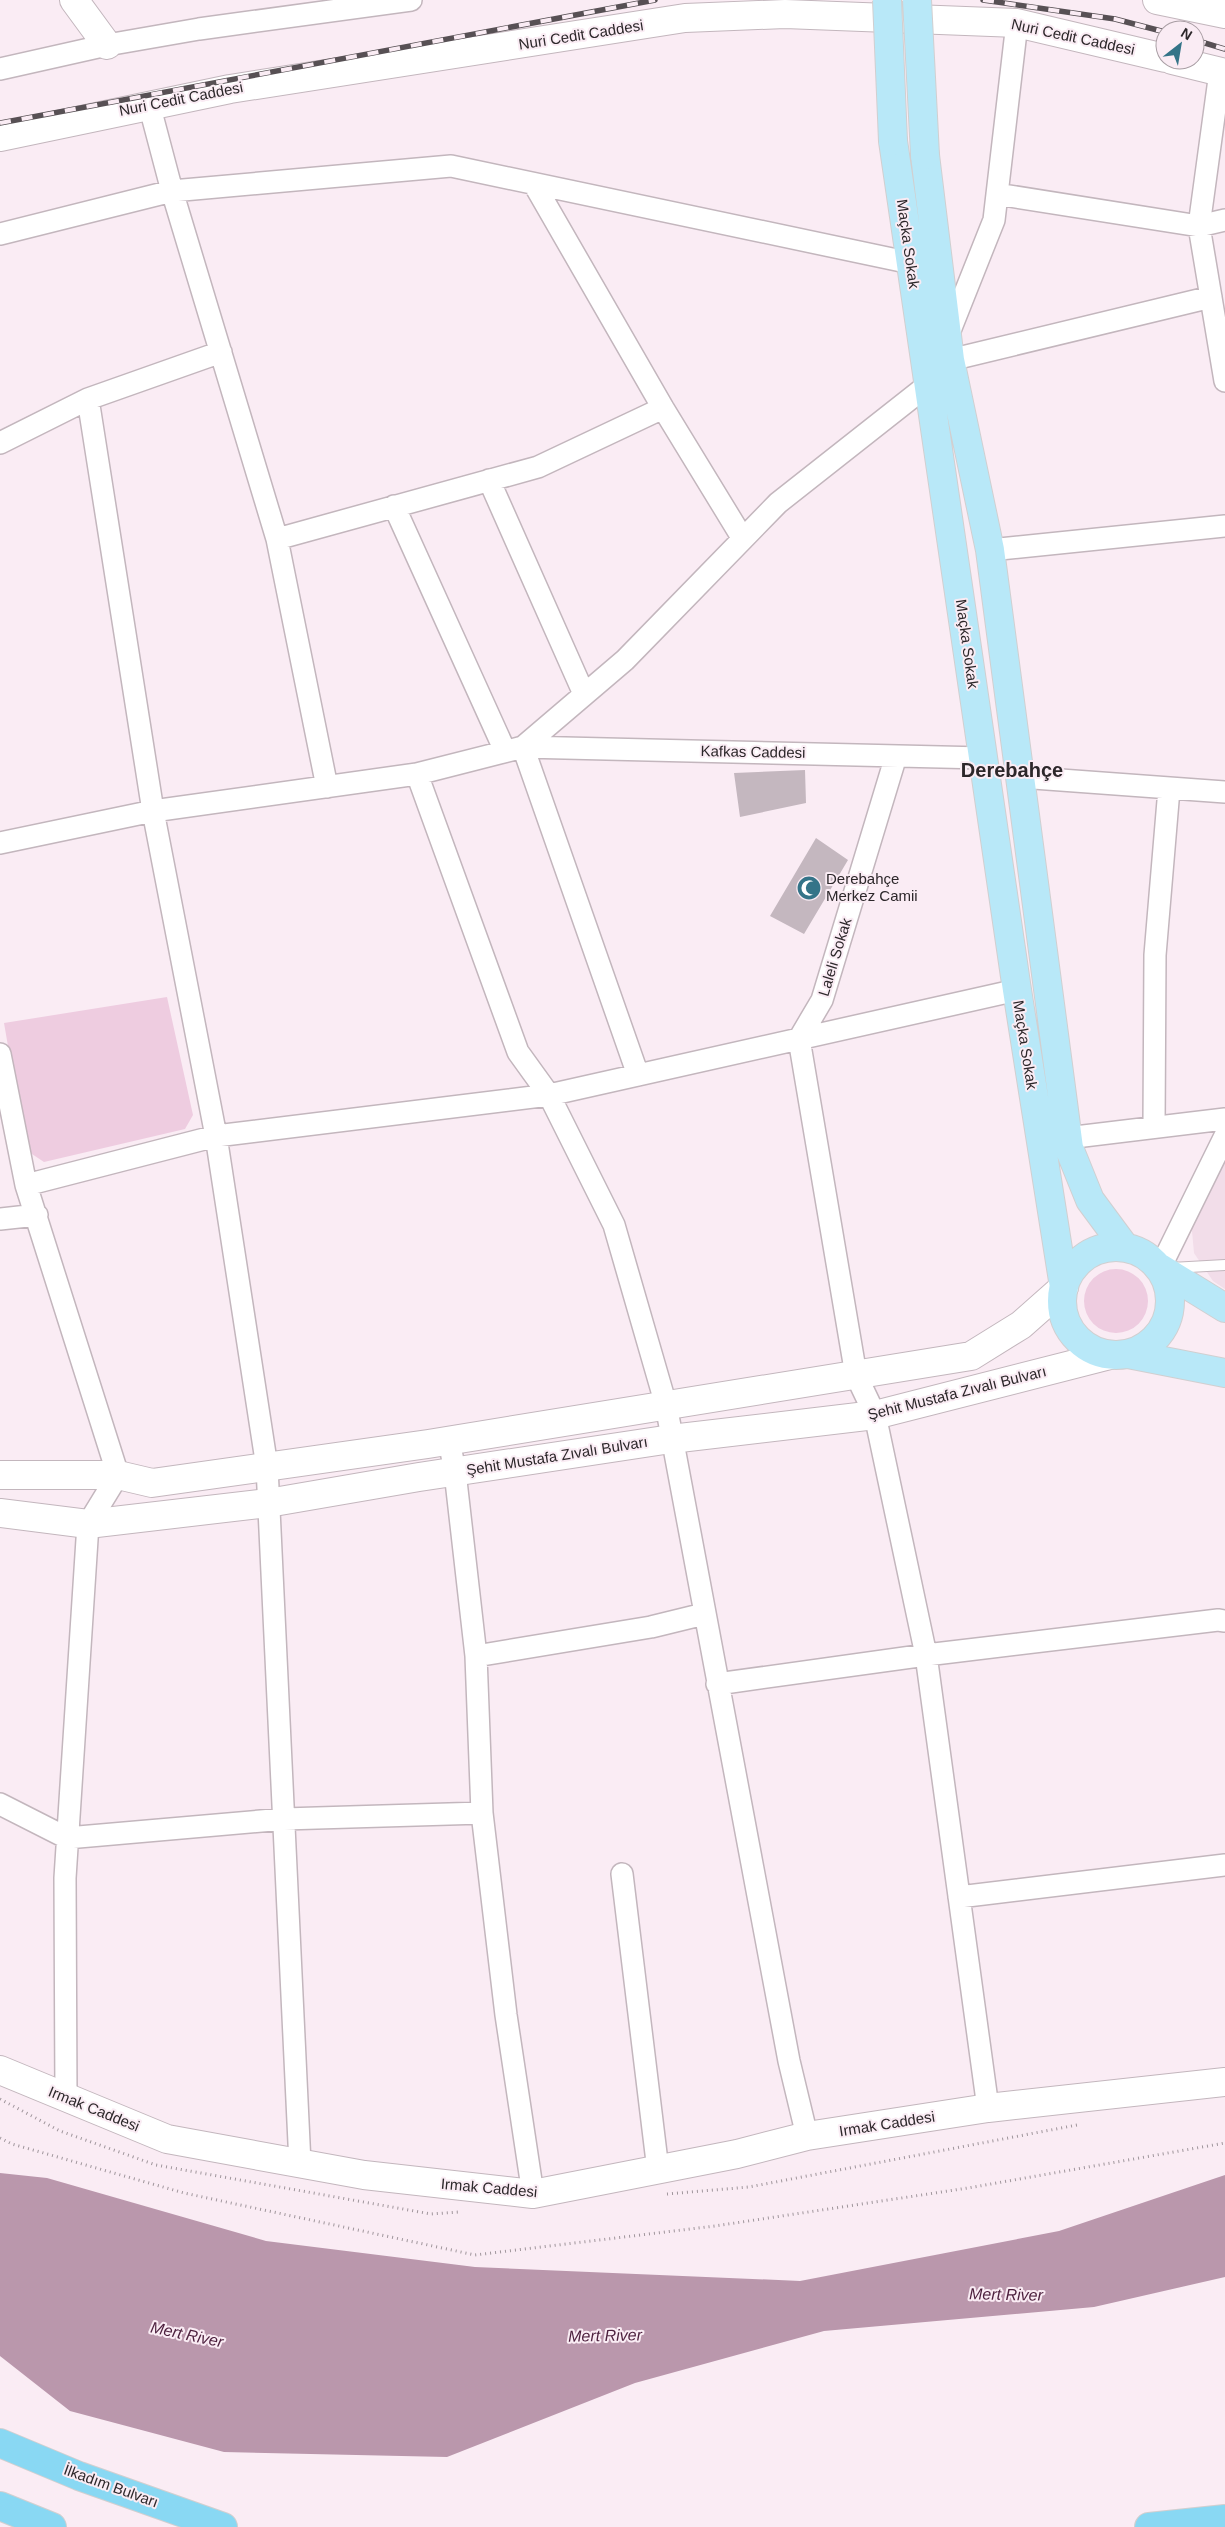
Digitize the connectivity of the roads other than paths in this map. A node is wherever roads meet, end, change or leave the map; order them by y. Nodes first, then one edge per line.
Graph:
1 (74, 0) edge
2 (411, 0) edge
3 (887, 0) edge
4 (917, 0) edge
5 (1157, 0) edge
6 (1225, 14) edge
7 (1017, 23) junction
8 (107, 45) junction
9 (1155, 56) edge
10 (1205, 68) edge
11 (0, 69) edge
12 (1223, 73) edge
13 (149, 104) junction
14 (0, 137) edge
15 (534, 184) junction
16 (172, 191) junction
17 (997, 194) junction
18 (1225, 220) edge
19 (1199, 226) junction
20 (0, 234) edge
21 (911, 263) junction
22 (1211, 297) junction
23 (948, 349) junction
24 (221, 352) junction
25 (1225, 381) edge
26 (929, 384) junction
27 (88, 399) junction
28 (663, 408) junction
29 (0, 443) edge
30 (490, 480) junction
31 (394, 506) junction
32 (1225, 526) edge
33 (277, 538) junction
34 (743, 539) junction
35 (990, 550) junction
36 (584, 694) junction
37 (514, 749) junction
38 (896, 756) junction
39 (983, 758) junction
40 (416, 774) junction
41 (1020, 777) junction
42 (327, 787) junction
43 (1169, 789) junction
44 (1225, 792) edge
45 (153, 811) junction
46 (0, 843) edge
47 (1017, 990) junction
48 (799, 1039) junction
49 (0, 1054) edge
50 (638, 1075) junction
51 (549, 1095) junction
52 (1225, 1119) edge
53 (1154, 1127) junction
54 (216, 1136) junction
55 (1225, 1136) edge
56 (1067, 1138) junction
57 (26, 1185) junction
58 (37, 1216) junction
59 (0, 1219) edge
60 (1124, 1246) junction
61 (1225, 1266) edge
62 (1160, 1268) junction
63 (1064, 1287) junction
64 (1225, 1308) edge
65 (1119, 1354) junction
66 (1225, 1373) edge
67 (856, 1374) junction
68 (666, 1405) junction
69 (875, 1415) junction
70 (670, 1439) junction
71 (449, 1440) junction
72 (267, 1467) junction
73 (456, 1472) junction
74 (0, 1475) edge
75 (118, 1475) junction
76 (268, 1503) junction
77 (0, 1513) edge
78 (88, 1524) junction
79 (704, 1614) junction
80 (1225, 1621) edge
81 (926, 1655) junction
82 (476, 1656) junction
83 (718, 1684) junction
84 (0, 1804) edge
85 (482, 1813) junction
86 (284, 1819) junction
87 (67, 1838) junction
88 (1225, 1865) edge
89 (622, 1874) dead end
90 (959, 1897) junction
91 (0, 2070) edge
92 (1225, 2082) edge
93 (66, 2098) junction
94 (988, 2108) junction
95 (807, 2136) junction
96 (300, 2164) junction
97 (658, 2170) junction
98 (533, 2194) junction
99 (0, 2443) edge
100 (0, 2506) edge
101 (1225, 2519) edge
102 (52, 2527) edge
103 (223, 2527) edge
104 (1149, 2527) edge

1 - 8 street
2 - 8 street
3 - 21 main road, Maçka Sokak, bridge
4 - 23 main road, Maçka Sokak, bridge
5 - 6 street
7 - 9 street, Nuri Cedit Caddesi
7 - 13 street, Nuri Cedit Caddesi
7 - 17 street
8 - 11 street
10 - 12 street
12 - 19 street
13 - 14 street, Nuri Cedit Caddesi
13 - 16 street
15 - 16 street
15 - 21 street
15 - 28 street
16 - 20 street
16 - 24 street
17 - 19 street
17 - 23 street
18 - 19 street
19 - 22 street
21 - 26 main road, Maçka Sokak
22 - 23 street
22 - 25 street
23 - 35 main road, Maçka Sokak
24 - 27 street
24 - 33 street
26 - 34 street
26 - 39 main road, Maçka Sokak
27 - 29 street
27 - 45 street
28 - 30 street
28 - 34 street
30 - 31 street
30 - 36 street
31 - 33 street
31 - 37 street
32 - 35 street
33 - 42 street
34 - 36 street
35 - 41 main road, Maçka Sokak
36 - 37 street
37 - 38 street, Kafkas Caddesi
37 - 40 street
37 - 50 street
38 - 39 street, Kafkas Caddesi
38 - 48 street, Laleli Sokak
39 - 47 main road, Maçka Sokak
40 - 42 street
40 - 51 street
41 - 43 street
41 - 56 main road, Maçka Sokak
42 - 45 street
43 - 44 street
43 - 53 street
45 - 46 street
45 - 54 street
47 - 48 street
47 - 63 main road, Maçka Sokak
48 - 50 street
48 - 67 street
49 - 57 street
50 - 51 street
51 - 54 street
51 - 68 street
52 - 53 street
53 - 56 street
54 - 57 street
54 - 72 street
55 - 62 street
56 - 60 main road, Maçka Sokak
57 - 58 street
58 - 59 street
58 - 75 street
60 - 62 main road
60 - 63 main road
61 - 62 lane
62 - 64 main road
62 - 65 main road
63 - 65 main road
63 - 67 street
65 - 66 main road, Şehit Mustafa Zıvalı Bulvarı
65 - 69 street, Şehit Mustafa Zıvalı Bulvarı
67 - 68 street
67 - 69 street
68 - 70 street
68 - 71 street
69 - 70 street, Şehit Mustafa Zıvalı Bulvarı
69 - 81 street
70 - 73 street, Şehit Mustafa Zıvalı Bulvarı
70 - 79 street
71 - 72 street
71 - 73 street
72 - 75 street
72 - 76 street
73 - 76 street, Şehit Mustafa Zıvalı Bulvarı
73 - 82 street
74 - 75 street
75 - 78 street
76 - 78 street, Şehit Mustafa Zıvalı Bulvarı
76 - 86 street
77 - 78 street, Şehit Mustafa Zıvalı Bulvarı
78 - 87 street
79 - 82 street
79 - 83 street
80 - 81 street
81 - 83 street
81 - 90 street
82 - 85 street
83 - 95 street
84 - 87 street
85 - 86 street
85 - 98 street
86 - 87 street
86 - 96 street
87 - 93 street
88 - 90 street
89 - 97 street
90 - 94 street
91 - 93 street, Irmak Caddesi
92 - 94 street, Irmak Caddesi
93 - 96 street, Irmak Caddesi
94 - 95 street, Irmak Caddesi
95 - 97 street, Irmak Caddesi
96 - 98 street, Irmak Caddesi
97 - 98 street, Irmak Caddesi
99 - 103 highway, İlkadım Bulvarı
100 - 102 highway
101 - 104 highway

